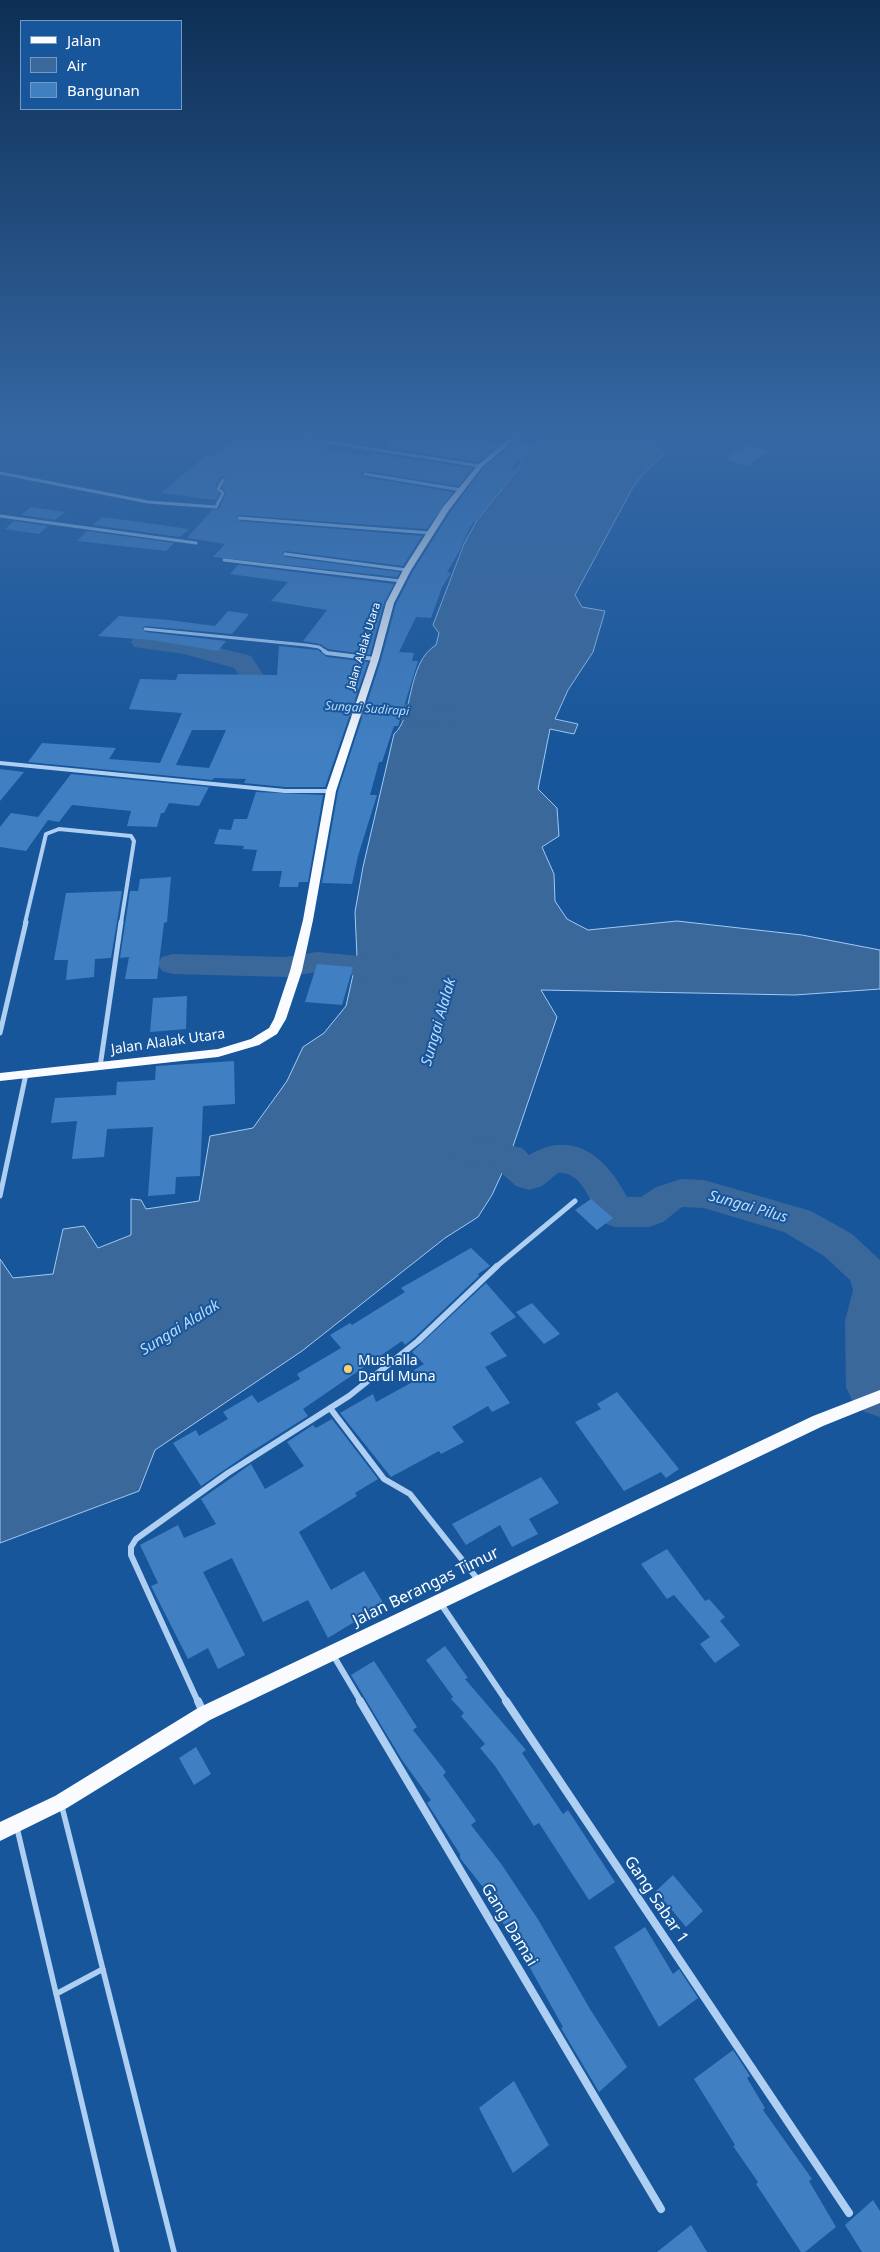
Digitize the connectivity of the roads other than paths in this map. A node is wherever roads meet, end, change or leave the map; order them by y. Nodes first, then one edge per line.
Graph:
1 (189, 542) edge
2 (424, 542) edge
3 (196, 543) dead end
4 (285, 554) dead end
5 (224, 560) dead end
6 (407, 570) junction
7 (401, 581) junction
8 (144, 629) dead end
9 (375, 659) junction
10 (0, 763) edge
11 (331, 791) junction
12 (0, 1033) edge
13 (100, 1067) junction
14 (26, 1074) junction
15 (0, 1077) edge
16 (0, 1196) edge
17 (575, 1201) dead end
18 (873, 1399) edge
19 (330, 1408) junction
20 (480, 1581) junction
21 (440, 1601) junction
22 (332, 1654) junction
23 (204, 1714) junction
24 (61, 1802) junction
25 (16, 1825) junction
26 (0, 1832) edge
27 (103, 1969) junction
28 (56, 1994) junction
29 (661, 2209) dead end
30 (849, 2213) dead end
31 (117, 2252) edge
32 (174, 2252) edge

1 - 3 street
2 - 6 main road, Jalan Alalak Utara
4 - 6 street
5 - 7 street
6 - 7 main road, Jalan Alalak Utara
7 - 9 main road, Jalan Alalak Utara
8 - 9 street
9 - 11 main road, Jalan Alalak Utara
10 - 11 street
11 - 13 main road, Jalan Alalak Utara
12 - 13 street
13 - 14 main road, Jalan Alalak Utara
14 - 15 main road, Jalan Alalak Utara
14 - 16 street
17 - 19 street
18 - 20 main road, Jalan Berangas Timur
19 - 20 street
19 - 23 street
20 - 21 main road, Jalan Berangas Timur
21 - 22 main road, Jalan Berangas Timur
21 - 30 street, Gang Sabar 1
22 - 23 main road, Jalan Berangas Timur
22 - 29 street, Gang Damai
23 - 24 main road, Jalan Berangas Timur
24 - 25 main road, Jalan Berangas Timur
24 - 27 lane
25 - 26 main road, Jalan Berangas Timur
25 - 28 lane
27 - 28 lane
27 - 32 lane
28 - 31 lane

